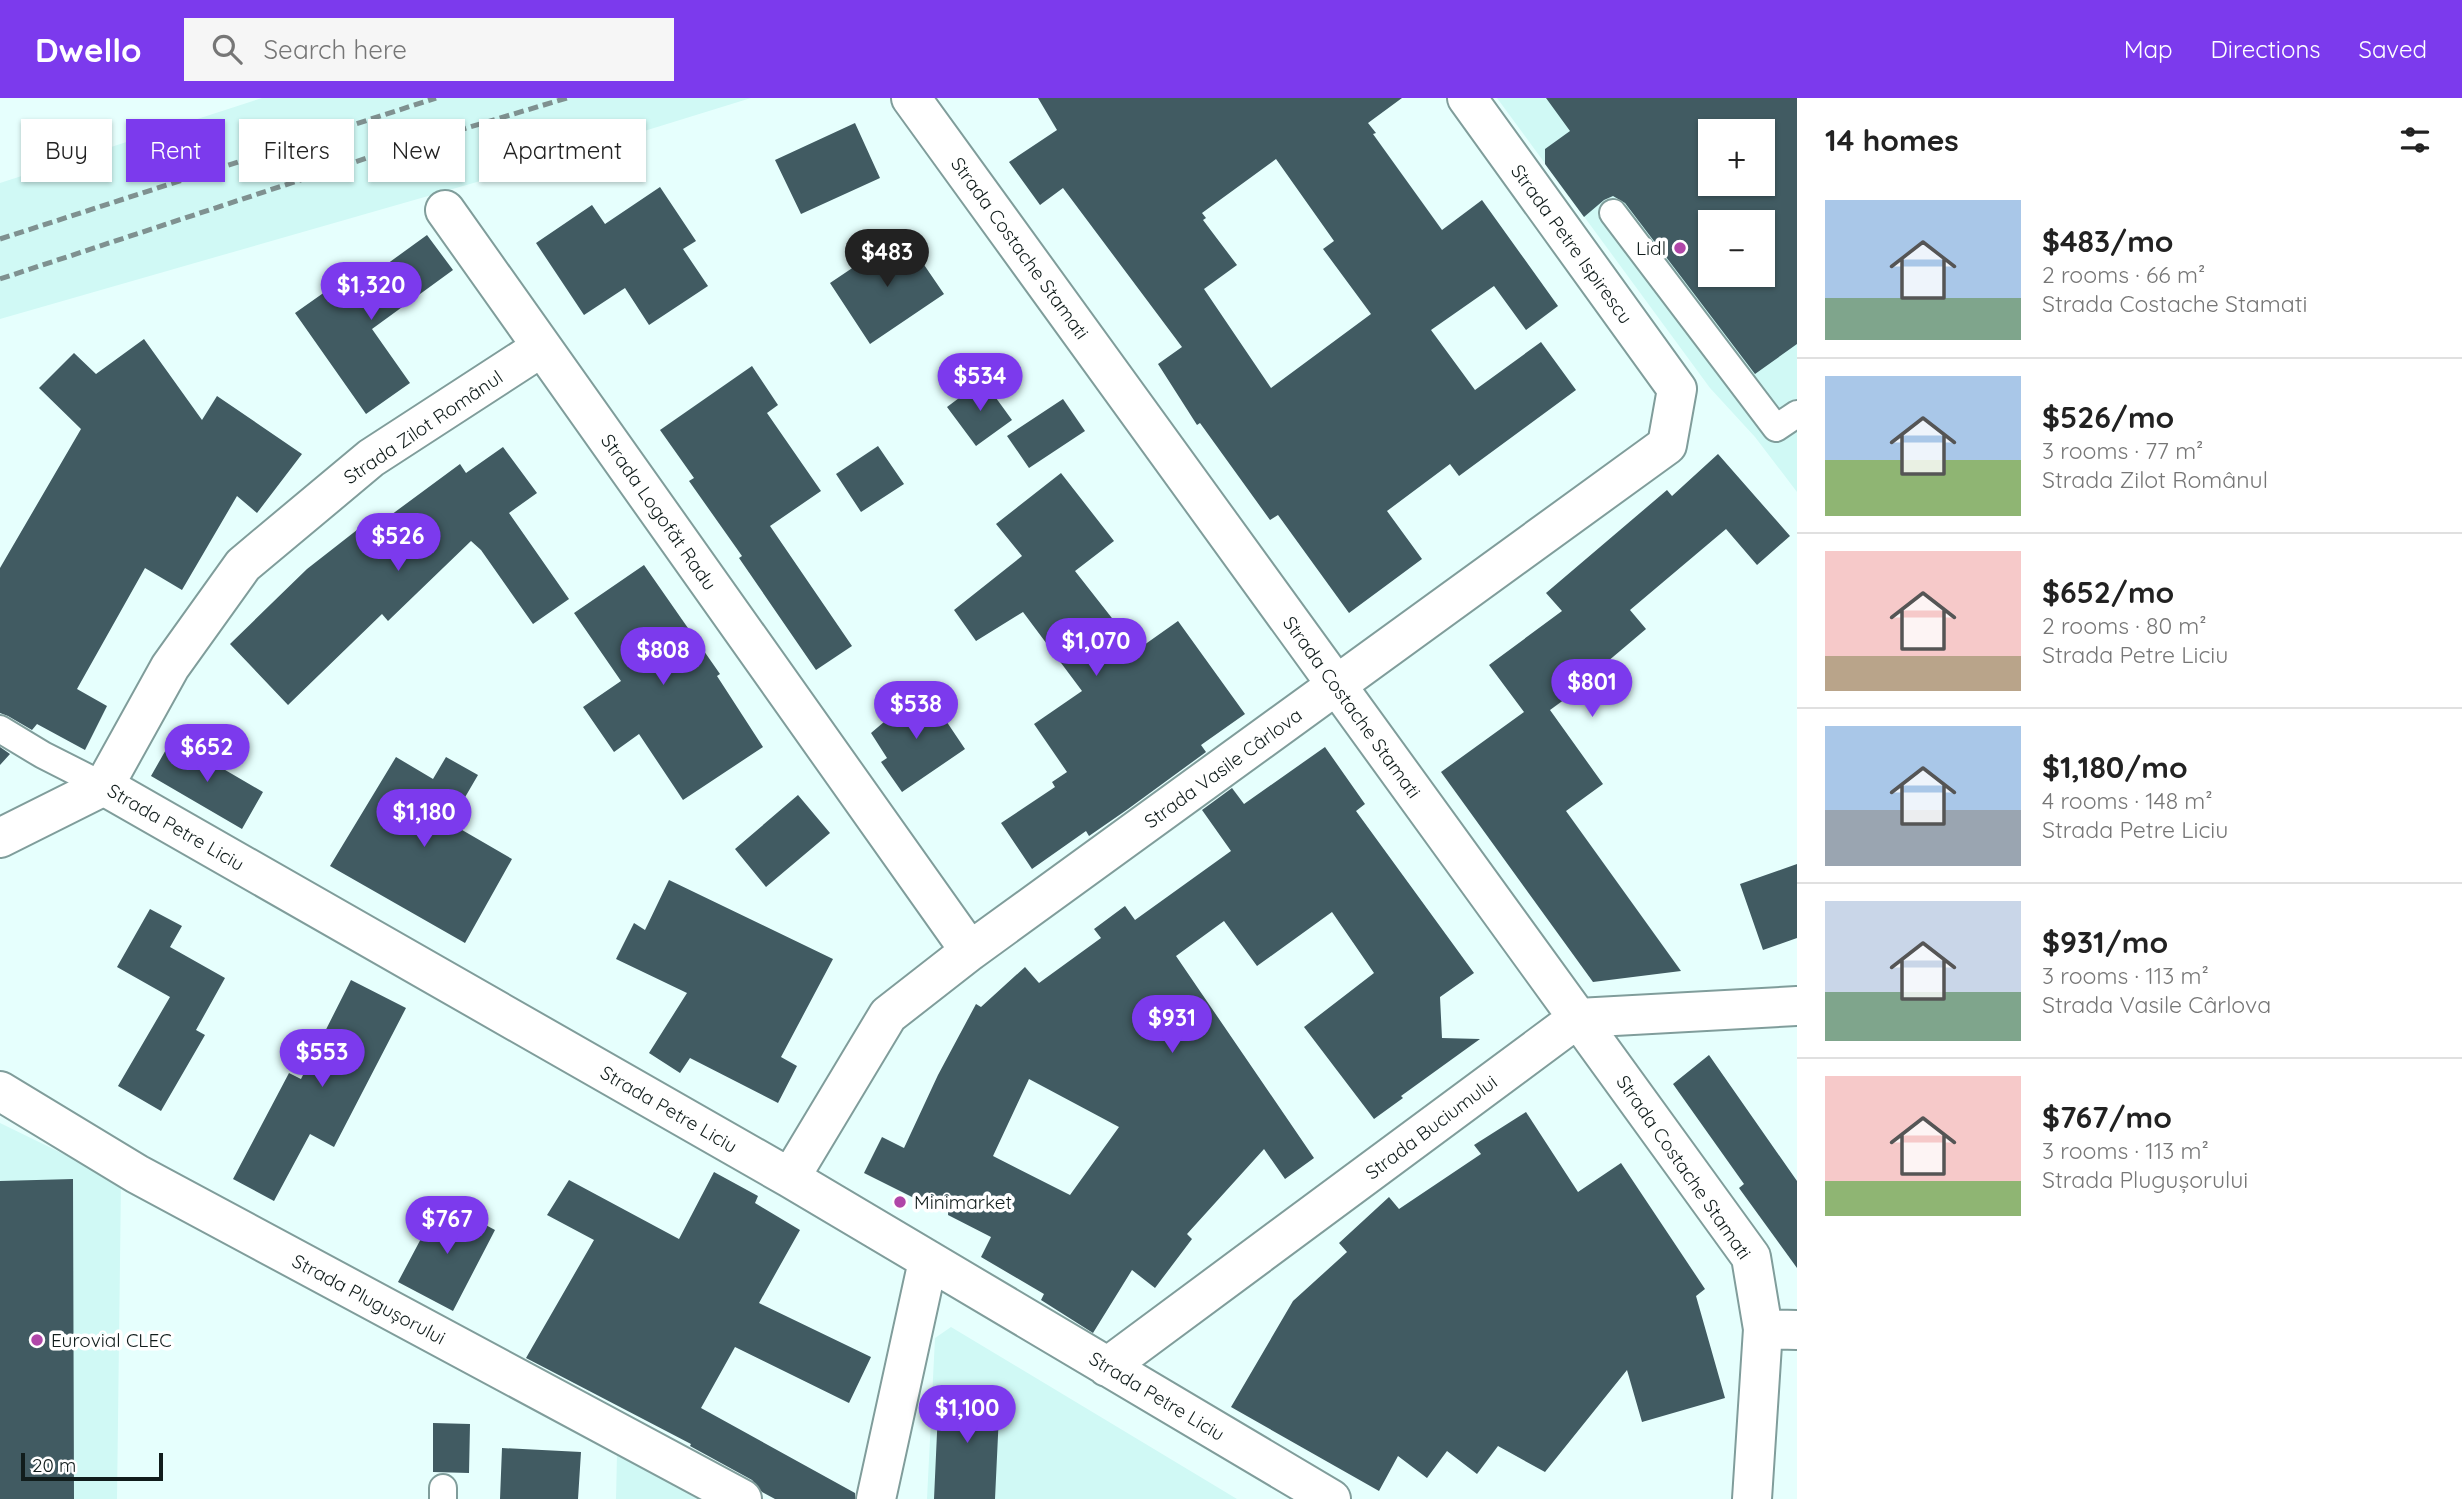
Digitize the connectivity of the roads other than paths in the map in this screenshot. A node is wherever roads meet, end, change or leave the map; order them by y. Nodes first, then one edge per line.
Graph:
1 (911, 98) edge
2 (1467, 98) edge
3 (445, 210) dead end
4 (1613, 213) dead end
5 (542, 347) junction
6 (1677, 389) joint
7 (1797, 414) edge
8 (1337, 686) junction
9 (0, 729) edge
10 (104, 786) junction
11 (0, 838) edge
12 (970, 951) junction
13 (1797, 1006) edge
14 (1578, 1018) junction
15 (0, 1091) edge
16 (790, 1178) junction
17 (928, 1261) junction
18 (1780, 1329) edge
19 (1107, 1367) junction
20 (742, 1499) edge
21 (876, 1499) edge
22 (1331, 1499) edge
23 (1752, 1499) edge

1 - 8 street, Strada Costache Stamati
2 - 6 street, Strada Petre Ispirescu
3 - 5 street, Strada Logofăt Radu
4 - 7 lane
5 - 10 street, Strada Zilot Românul
5 - 12 street, Strada Logofăt Radu
6 - 8 street, Strada Vasile Cârlova
8 - 12 street, Strada Vasile Cârlova
8 - 14 street, Strada Costache Stamati
9 - 10 lane, Strada Petre Liciu
10 - 11 street
10 - 16 street, Strada Petre Liciu
12 - 16 street, Strada Vasile Cârlova
13 - 14 street
14 - 18 street, Strada Costache Stamati
14 - 19 street, Strada Buciumului
15 - 20 street, Strada Plugușorului
16 - 17 street, Strada Petre Liciu
17 - 19 street, Strada Petre Liciu
17 - 21 street
18 - 23 street, Strada Costache Stamati
19 - 22 street, Strada Petre Liciu

